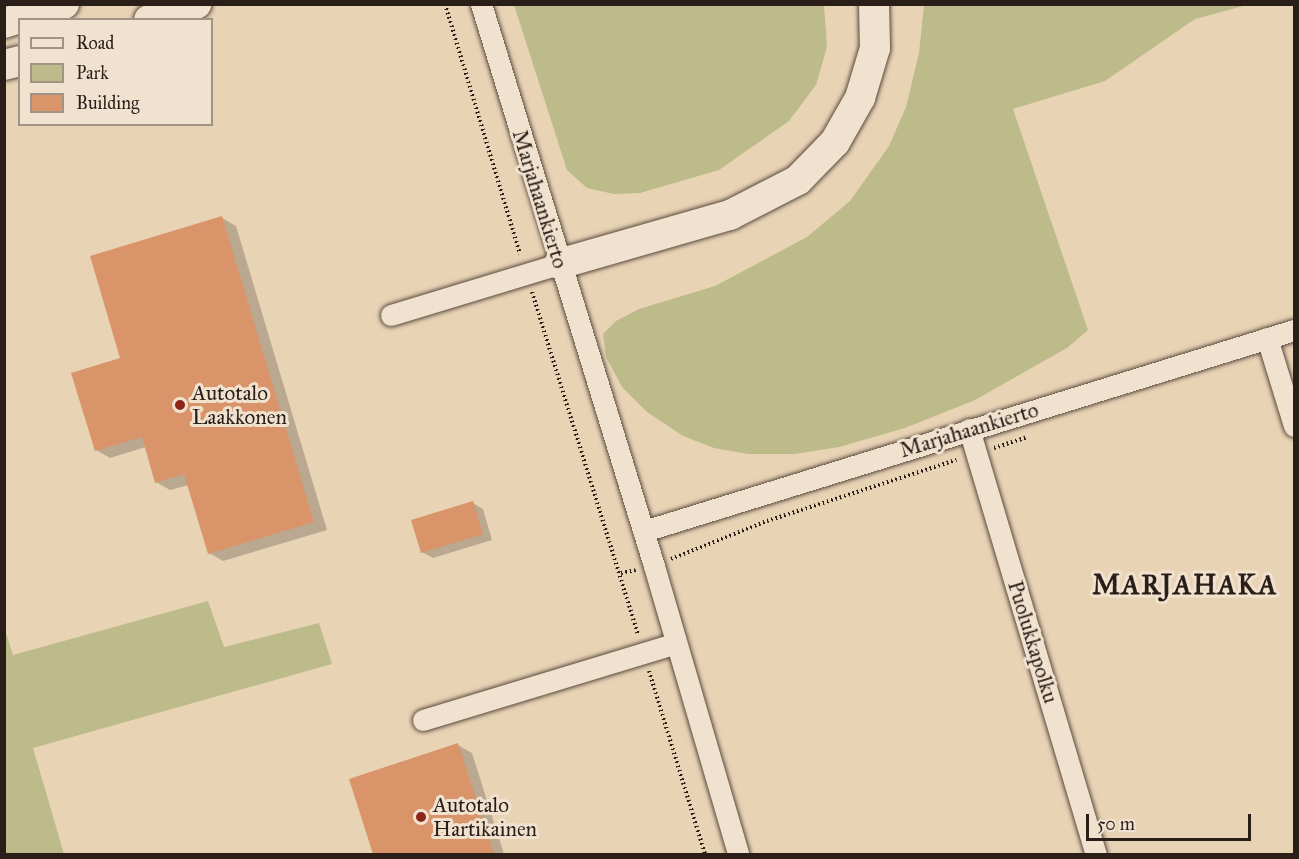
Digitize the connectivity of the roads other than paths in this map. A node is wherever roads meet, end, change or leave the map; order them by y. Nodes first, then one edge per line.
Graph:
1 (64, 4) edge
2 (196, 4) edge
3 (481, 4) edge
4 (874, 4) edge
5 (20, 18) edge
6 (155, 18) edge
7 (559, 264) junction
8 (391, 315) dead end
9 (1294, 330) edge
10 (1267, 338) junction
11 (1294, 426) edge
12 (969, 429) junction
13 (644, 531) junction
14 (676, 643) junction
15 (423, 720) dead end
16 (738, 855) edge
17 (1096, 855) edge

1 - 5 main road
2 - 6 main road
3 - 7 street, Marjahaankierto
4 - 7 main road
7 - 8 street
7 - 13 street, Marjahaankierto
9 - 10 street, Marjahaankierto
10 - 11 street
10 - 12 street, Marjahaankierto
12 - 13 street, Marjahaankierto
12 - 17 street, Puolukkapolku
13 - 14 street, Marjahaankierto
14 - 15 street
14 - 16 street, Marjahaankierto

